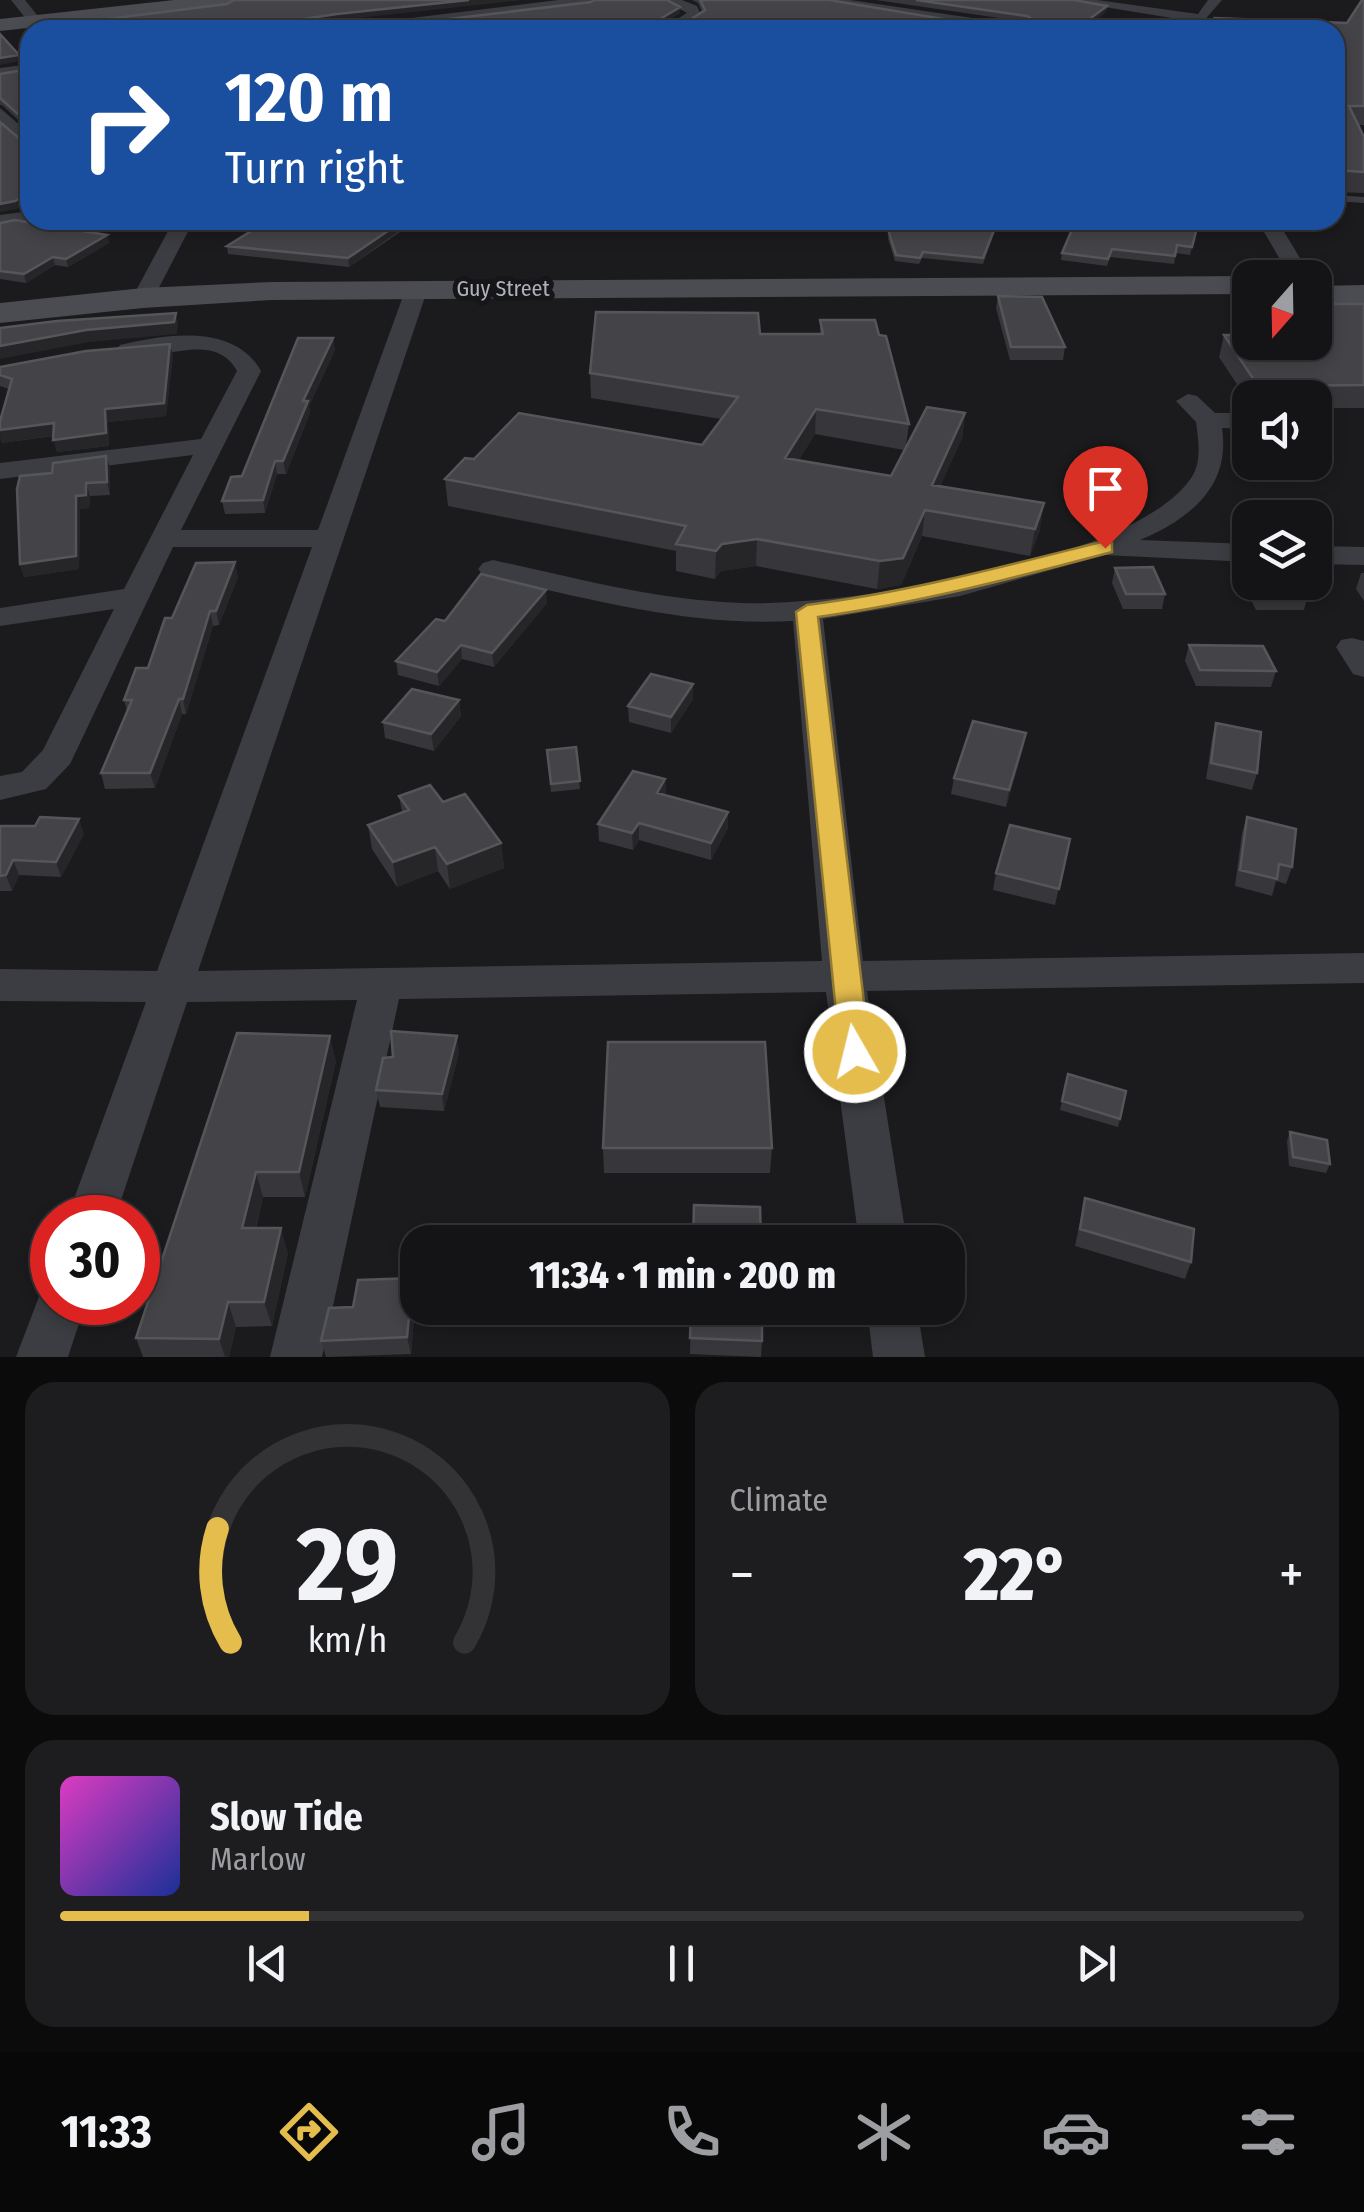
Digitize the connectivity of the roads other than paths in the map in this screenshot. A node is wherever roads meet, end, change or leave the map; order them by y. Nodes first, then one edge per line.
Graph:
1 (18, 0) edge
2 (228, 0) edge
3 (590, 0) edge
4 (671, 0) edge
5 (823, 0) edge
6 (1069, 0) edge
7 (1116, 7) junction
8 (35, 20) edge
9 (66, 20) edge
10 (427, 20) edge
11 (685, 20) edge
12 (958, 20) edge
13 (1109, 20) edge
14 (1178, 20) edge
15 (0, 113) edge
16 (20, 134) edge
17 (179, 230) edge
18 (1273, 230) edge
19 (1291, 260) edge
20 (1332, 283) edge
21 (1232, 284) edge
22 (1364, 284) edge
23 (1008, 287) junction
24 (417, 288) junction
25 (371, 289) junction
26 (1232, 293) edge
27 (1364, 294) edge
28 (1332, 295) edge
29 (143, 298) junction
30 (0, 313) edge
31 (406, 318) junction
32 (106, 353) edge
33 (1232, 418) edge
34 (212, 444) junction
35 (0, 471) edge
36 (162, 538) junction
37 (327, 539) junction
38 (1105, 548) junction
39 (1232, 552) edge
40 (1332, 555) edge
41 (1364, 556) edge
42 (493, 569) dead end
43 (136, 596) junction
44 (807, 612) junction
45 (0, 617) edge
46 (0, 788) edge
47 (1364, 968) edge
48 (844, 976) junction
49 (382, 982) junction
50 (0, 984) edge
51 (173, 987) junction
52 (99, 1195) edge
53 (880, 1225) edge
54 (53, 1325) edge
55 (894, 1325) edge
56 (42, 1357) edge
57 (296, 1357) edge
58 (899, 1357) edge

1 - 8 street
2 - 9 street
3 - 10 street
4 - 11 street
5 - 12 street
6 - 7 street
7 - 13 street
7 - 14 street
15 - 16 street
17 - 29 street
18 - 19 street
20 - 22 street
21 - 23 street, Guy Street
23 - 24 street, Guy Street
23 - 26 street, Guy Street
24 - 25 street, Guy Street
24 - 31 street
25 - 29 street, Guy Street
25 - 31 street
27 - 28 street
29 - 30 street, Guy Street
31 - 37 street
32 - 34 street
33 - 38 street
34 - 35 street
34 - 36 street
36 - 37 street
36 - 43 street
37 - 51 street
38 - 39 street
38 - 44 street
40 - 41 street
42 - 44 street
43 - 45 street
43 - 46 street
44 - 48 street
47 - 48 street
48 - 49 street
48 - 53 street
49 - 51 street
49 - 57 street
50 - 51 street
51 - 52 street
54 - 56 street
55 - 58 street

